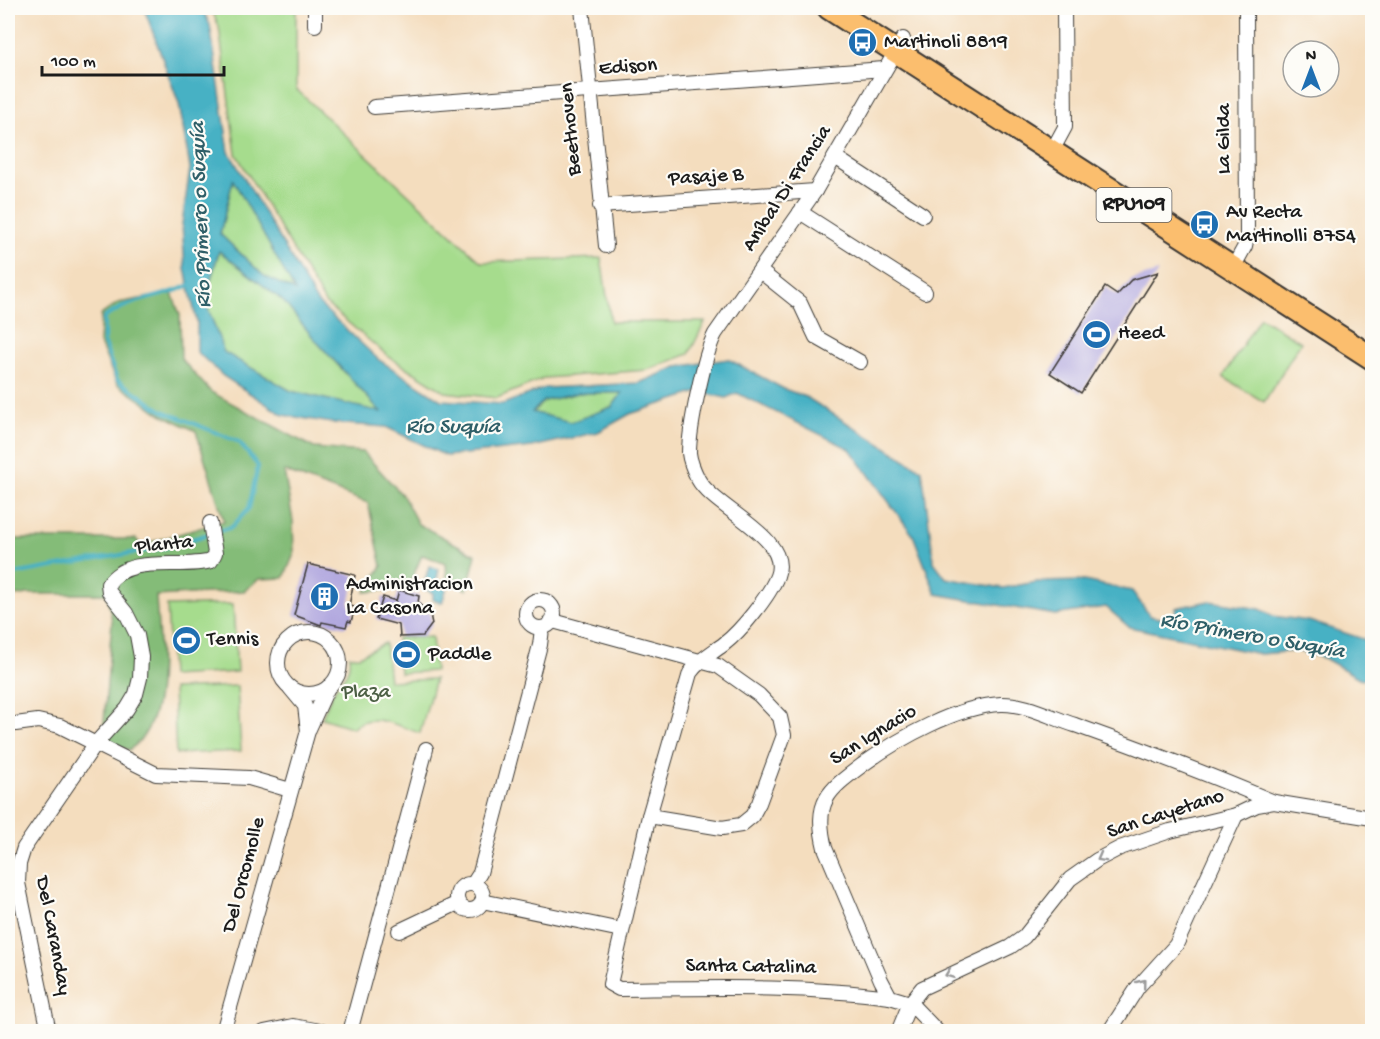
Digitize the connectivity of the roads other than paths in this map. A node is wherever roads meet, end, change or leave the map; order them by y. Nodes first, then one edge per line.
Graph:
1 (315, 8) edge
2 (582, 8) edge
3 (829, 8) edge
4 (854, 8) edge
5 (1064, 8) edge
6 (1246, 8) edge
7 (315, 26) dead end
8 (894, 53) junction
9 (589, 93) junction
10 (374, 107) dead end
11 (1055, 146) junction
12 (835, 157) junction
13 (815, 191) junction
14 (600, 206) junction
15 (800, 212) junction
16 (923, 215) dead end
17 (606, 246) dead end
18 (1236, 262) junction
19 (760, 271) junction
20 (925, 292) dead end
21 (1372, 340) edge
22 (1372, 358) edge
23 (860, 362) dead end
24 (210, 524) dead end
25 (701, 660) junction
26 (289, 687) junction
27 (328, 687) junction
28 (8, 725) edge
29 (308, 731) junction
30 (96, 742) junction
31 (426, 749) dead end
32 (290, 790) junction
33 (1274, 802) junction
34 (1236, 815) junction
35 (649, 816) junction
36 (1372, 818) edge
37 (24, 848) junction
38 (8, 855) edge
39 (8, 862) edge
40 (18, 883) junction
41 (473, 884) junction
42 (482, 901) junction
43 (458, 903) junction
44 (621, 930) junction
45 (399, 931) dead end
46 (890, 997) junction
47 (910, 1003) junction
48 (281, 1029) edge
49 (49, 1032) edge
50 (224, 1032) edge
51 (264, 1032) edge
52 (326, 1032) edge
53 (350, 1032) edge
54 (898, 1032) edge
55 (938, 1032) edge
56 (1109, 1032) edge

1 - 7 street
2 - 9 street, Beethoven
3 - 8 main road, RPU109
4 - 8 main road, RPU109
5 - 11 street
6 - 18 street, La Gilda
8 - 9 street, Edison
8 - 11 main road, RPU109
8 - 12 street, Aníbal Di Francia
9 - 10 street, Edison
9 - 14 street, Beethoven
11 - 18 main road, RPU109
12 - 13 street, Aníbal Di Francia
12 - 16 street
13 - 14 street, Pasaje B
13 - 15 street, Aníbal Di Francia
14 - 17 street, Beethoven
15 - 19 street, Aníbal Di Francia
15 - 20 street
18 - 21 main road, RPU109
18 - 22 main road, RPU109
19 - 23 street
19 - 25 street, Aníbal Di Francia
24 - 30 street, Planta
25 - 35 street
25 - 35 street
25 - 41 street
26 - 27 street
26 - 27 street
26 - 29 street
27 - 29 street, Del Orcomolle
28 - 30 street
29 - 32 street, Del Orcomolle
30 - 32 street
30 - 37 street, Del Caranday
31 - 53 street
32 - 50 street, Del Orcomolle
33 - 34 street, San Cayetano
33 - 36 street, San Cayetano
33 - 46 street, San Ignacio
34 -> 47 street, San Cayetano
56 -> 34 street
35 - 44 street
37 - 38 street, Del Caranday
37 - 40 street, Del Caranday
39 - 40 street
40 - 49 street, Del Caranday
41 - 42 street
41 - 43 street
42 - 43 street
42 - 44 street
43 - 45 street
44 - 46 street, Santa Catalina
46 - 47 street
47 - 54 street, San Cayetano
47 - 55 street
48 - 51 street
48 - 52 street

